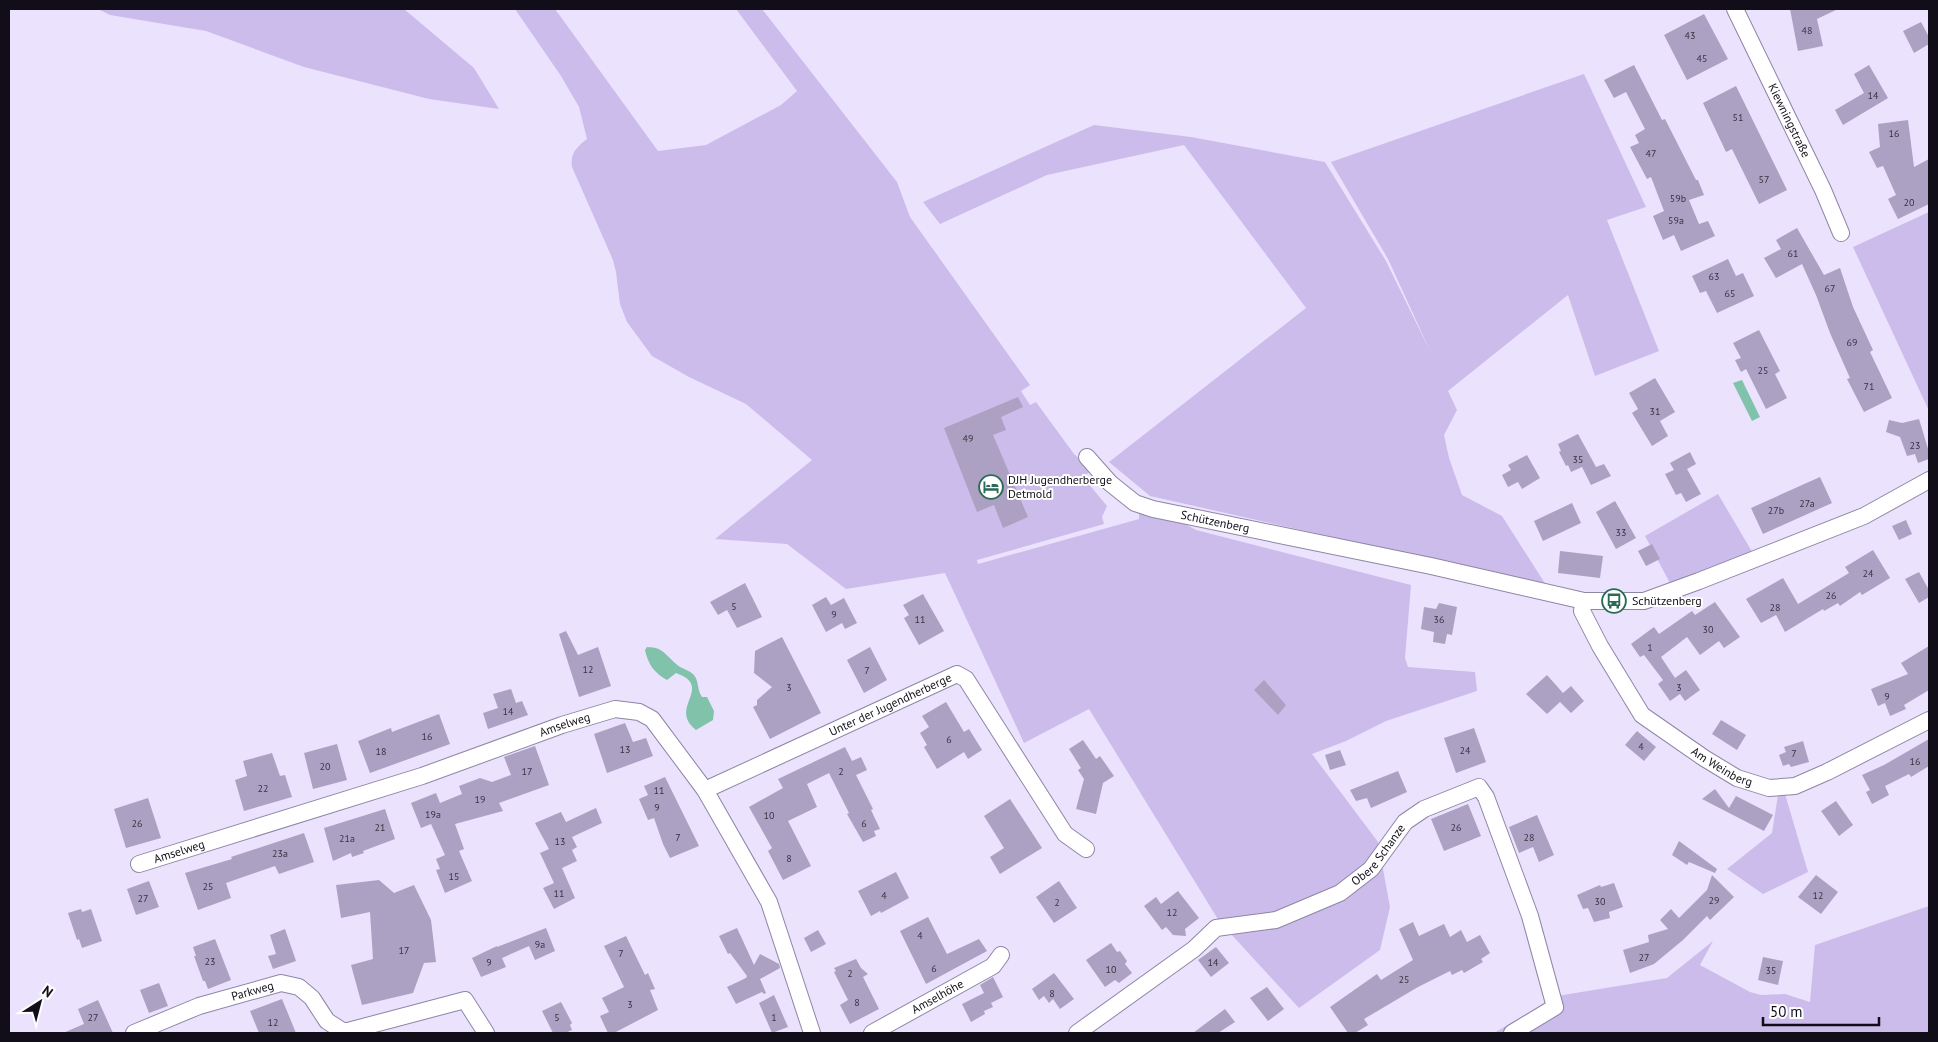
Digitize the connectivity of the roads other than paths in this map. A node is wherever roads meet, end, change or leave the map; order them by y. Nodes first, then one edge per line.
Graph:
1 (1735, 9) edge
2 (1840, 232) dead end
3 (1087, 457) dead end
4 (1929, 480) edge
5 (1584, 601) junction
6 (1929, 720) edge
7 (705, 790) junction
8 (1086, 848) dead end
9 (139, 864) dead end
10 (1001, 955) dead end
11 (134, 1033) edge
12 (486, 1033) edge
13 (812, 1033) edge
14 (872, 1033) edge
15 (1077, 1033) edge
16 (1512, 1033) edge

1 - 2 street, Kiewningstraße
3 - 5 street, Schützenberg
4 - 5 street, Schützenberg
5 - 6 street, Am Weinberg
7 - 8 street, Unter der Jugendherberge
7 - 9 street, Amselweg
7 - 13 street, Amselweg
10 - 14 street, Amselhöhe
11 - 12 street, Parkweg
15 - 16 street, Obere Schanze

